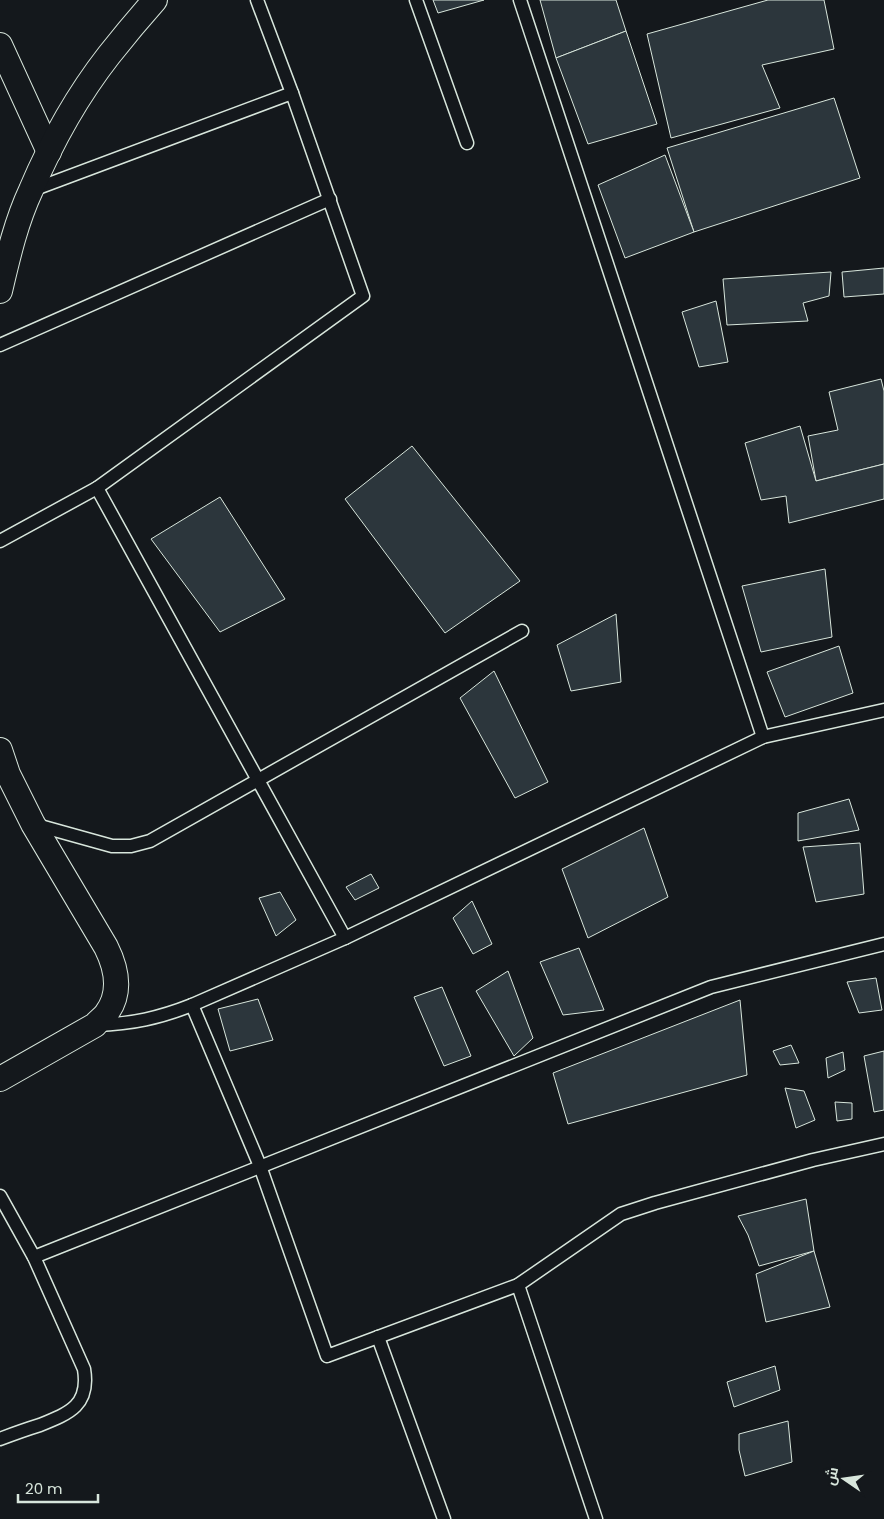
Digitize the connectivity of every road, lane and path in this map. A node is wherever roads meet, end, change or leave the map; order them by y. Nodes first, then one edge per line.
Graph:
1 (155, 0) edge
2 (257, 0) edge
3 (416, 0) edge
4 (520, 0) edge
5 (0, 45) edge
6 (292, 93) junction
7 (467, 142) dead end
8 (49, 152) junction
9 (30, 191) junction
10 (330, 200) junction
11 (0, 291) edge
12 (0, 345) edge
13 (97, 488) junction
14 (0, 542) edge
15 (522, 631) dead end
16 (884, 710) edge
17 (763, 737) junction
18 (0, 750) edge
19 (259, 781) junction
20 (33, 824) junction
21 (345, 938) junction
22 (884, 944) edge
23 (192, 1004) junction
24 (95, 1025) junction
25 (0, 1079) edge
26 (884, 1144) edge
27 (260, 1166) junction
28 (0, 1196) edge
29 (34, 1257) junction
30 (518, 1285) junction
31 (378, 1337) junction
32 (0, 1439) edge
33 (444, 1519) edge
34 (596, 1519) edge

1 - 8 street
2 - 6 lane
3 - 7 lane
4 - 17 lane
5 - 8 street
6 - 9 lane
6 - 10 lane
8 - 9 street
9 - 11 street
10 - 12 lane
10 - 13 lane
13 - 14 lane
13 - 19 lane
15 - 19 lane
16 - 17 lane
17 - 21 lane
18 - 20 street
19 - 20 lane
19 - 21 lane
20 - 24 street
21 - 23 lane
22 - 27 lane
23 - 24 lane
23 - 27 lane
24 - 25 street
26 - 30 lane
27 - 29 lane
27 - 31 lane
28 - 29 lane
29 - 32 lane
30 - 31 lane
30 - 34 lane
31 - 33 lane

